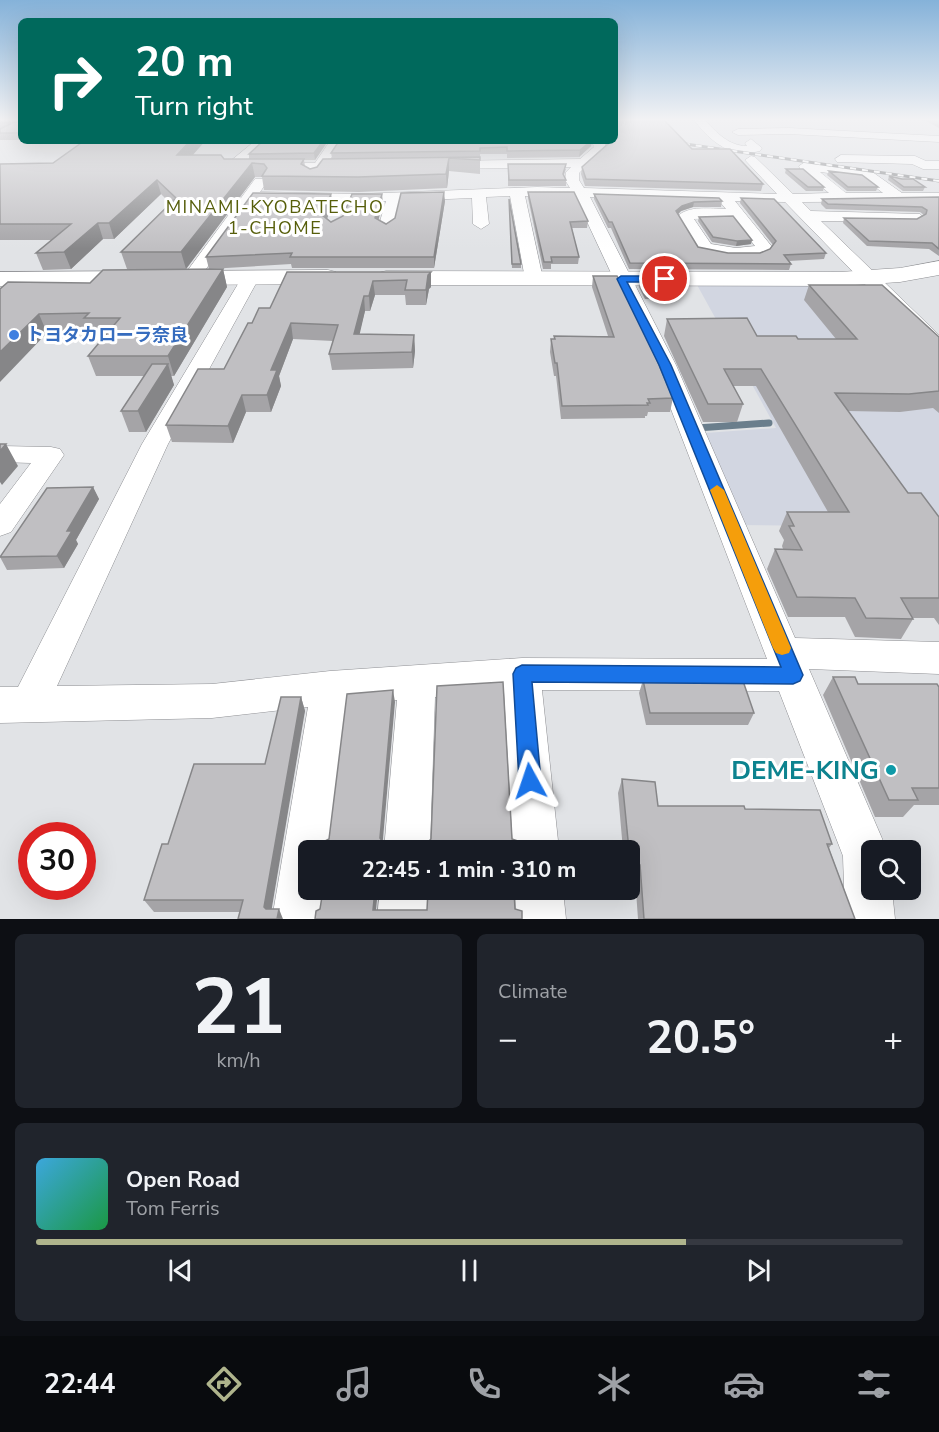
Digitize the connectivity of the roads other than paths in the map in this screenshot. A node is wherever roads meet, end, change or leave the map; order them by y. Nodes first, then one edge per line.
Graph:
1 (237, 163) edge
2 (321, 163) edge
3 (353, 163) edge
4 (454, 163) edge
5 (582, 163) edge
6 (742, 163) edge
7 (753, 163) edge
8 (769, 163) edge
9 (920, 163) edge
10 (434, 165) edge
11 (939, 165) edge
12 (271, 167) junction
13 (318, 167) junction
14 (578, 191) junction
15 (518, 192) junction
16 (479, 194) junction
17 (249, 196) junction
18 (394, 196) junction
19 (723, 196) junction
20 (898, 197) junction
21 (939, 197) edge
22 (299, 198) junction
23 (345, 198) junction
24 (782, 198) junction
25 (807, 198) junction
26 (843, 198) junction
27 (738, 214) dead end
28 (338, 216) edge
29 (808, 216) junction
30 (915, 218) edge
31 (482, 224) dead end
32 (386, 228) edge
33 (828, 236) junction
34 (854, 236) edge
35 (939, 268) edge
36 (191, 278) junction
37 (250, 278) junction
38 (868, 278) junction
39 (0, 279) edge
40 (534, 279) junction
41 (621, 279) junction
42 (937, 344) edge
43 (0, 454) edge
44 (3, 517) edge
45 (939, 658) edge
46 (789, 664) junction
47 (522, 674) junction
48 (417, 681) junction
49 (330, 688) junction
50 (15, 704) edge
51 (408, 840) edge
52 (535, 840) edge
53 (403, 900) edge
54 (540, 900) edge
55 (297, 919) edge
56 (402, 919) edge
57 (541, 919) edge
58 (870, 919) edge

1 - 12 street
2 - 13 street
3 - 13 street
4 - 10 street
5 - 14 street
6 - 24 street
7 - 24 street
8 - 25 street
9 - 11 street
12 - 13 street
12 - 17 street
13 - 22 street
14 - 15 street
14 - 19 street
14 - 41 street
15 - 16 street
15 - 40 street
16 - 18 street
16 - 31 street
17 - 22 street
17 - 36 street
18 - 23 street
18 - 32 street
19 - 24 street
19 - 27 street
20 - 21 street
20 - 26 street
20 - 26 street
22 - 23 street
23 - 28 street
24 - 25 street
24 - 29 street
25 - 26 street
29 - 30 street
29 - 33 street
33 - 34 street
33 - 38 street
35 - 38 main road
36 - 37 main road
36 - 39 main road
37 - 40 main road
37 - 50 street
38 - 41 main road
38 - 42 street
40 - 41 main road
41 - 46 street
43 - 44 street
45 - 46 street
46 - 47 street
46 - 58 street
47 - 48 street
47 - 52 street
48 - 49 street
48 - 51 street
49 - 50 street
49 - 55 street
53 - 56 street
54 - 57 street

